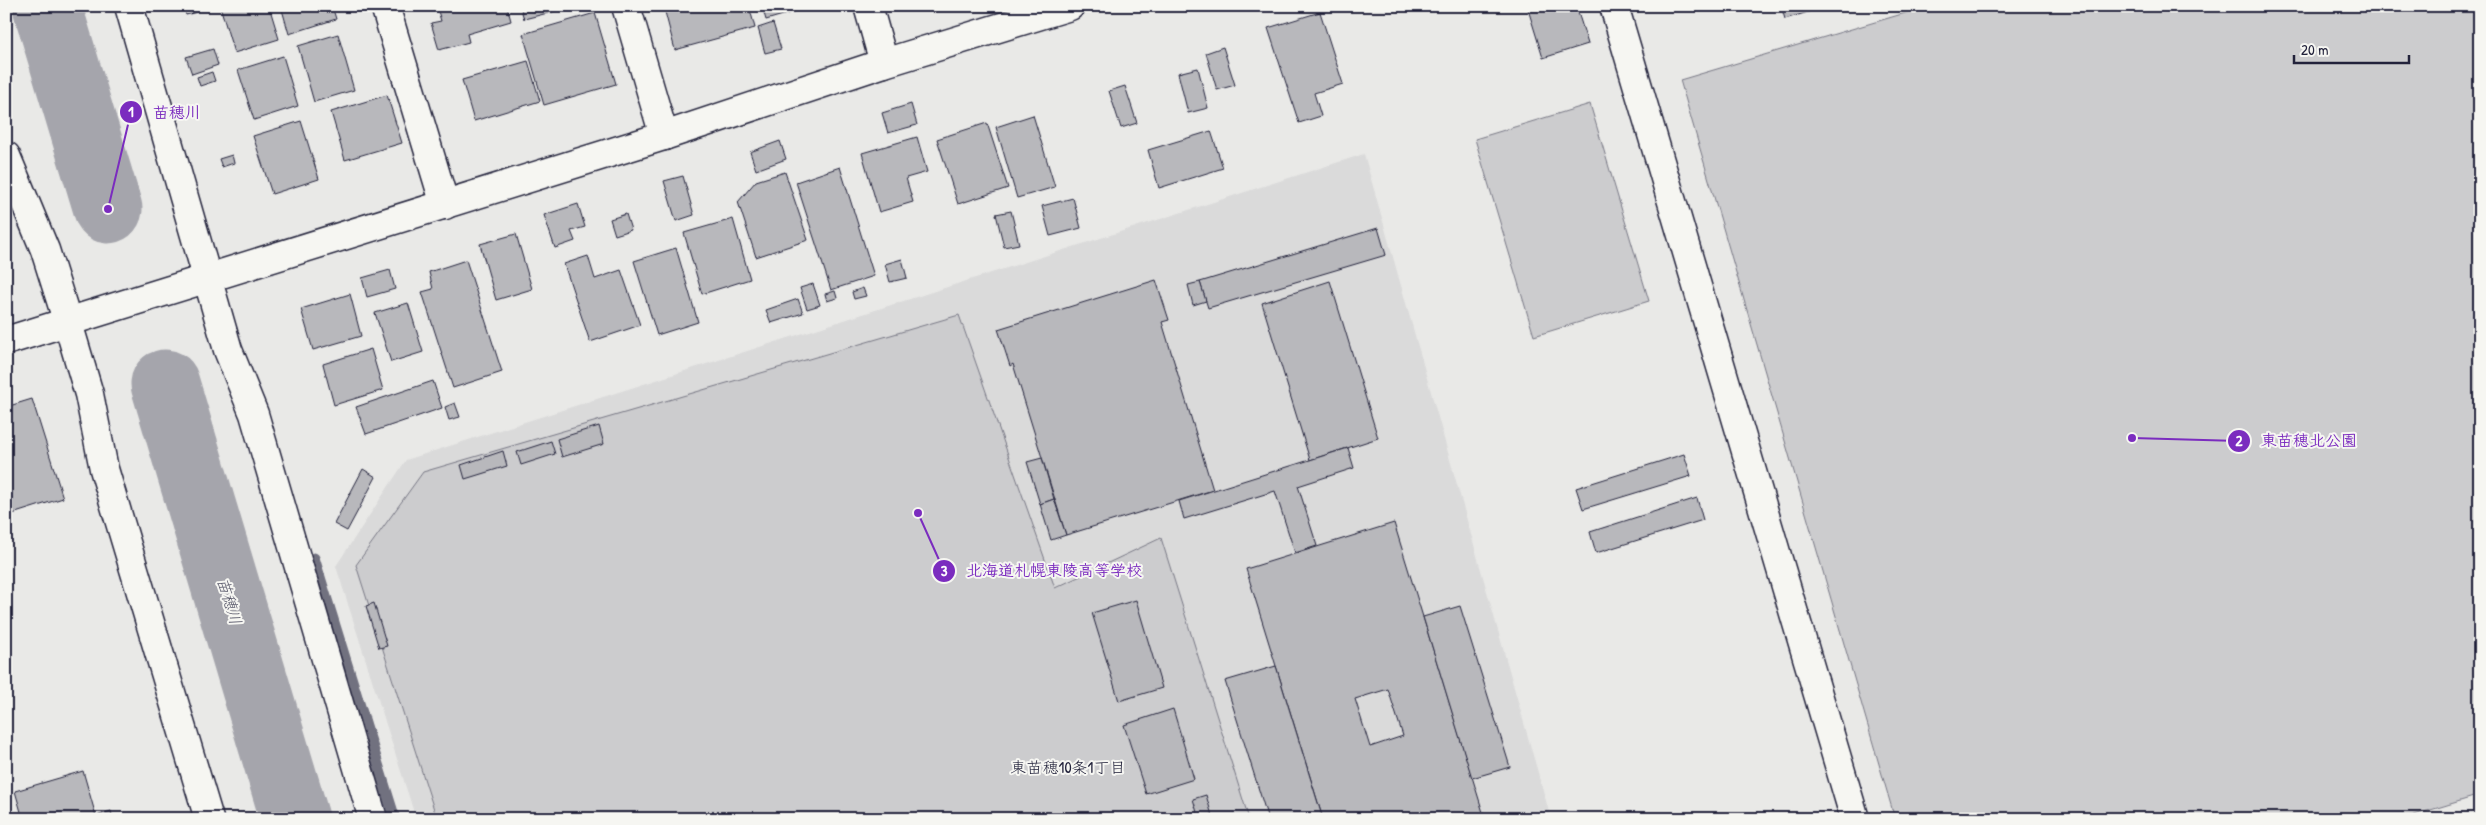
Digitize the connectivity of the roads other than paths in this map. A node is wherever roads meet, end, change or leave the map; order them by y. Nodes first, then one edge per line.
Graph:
1 (129, 6) edge
2 (385, 6) edge
3 (626, 6) edge
4 (868, 6) edge
5 (1070, 6) edge
6 (1614, 6) edge
7 (884, 63) junction
8 (664, 136) junction
9 (6, 156) edge
10 (445, 205) junction
11 (207, 279) junction
12 (68, 323) junction
13 (6, 341) edge
14 (209, 819) edge
15 (373, 819) edge
16 (1854, 819) edge

1 - 11 street
2 - 10 street
3 - 8 street
4 - 7 street
5 - 7 street
6 - 16 street
7 - 8 street
8 - 10 street
9 - 12 street
10 - 11 street
11 - 12 street
11 - 15 street
12 - 13 street
12 - 14 street

